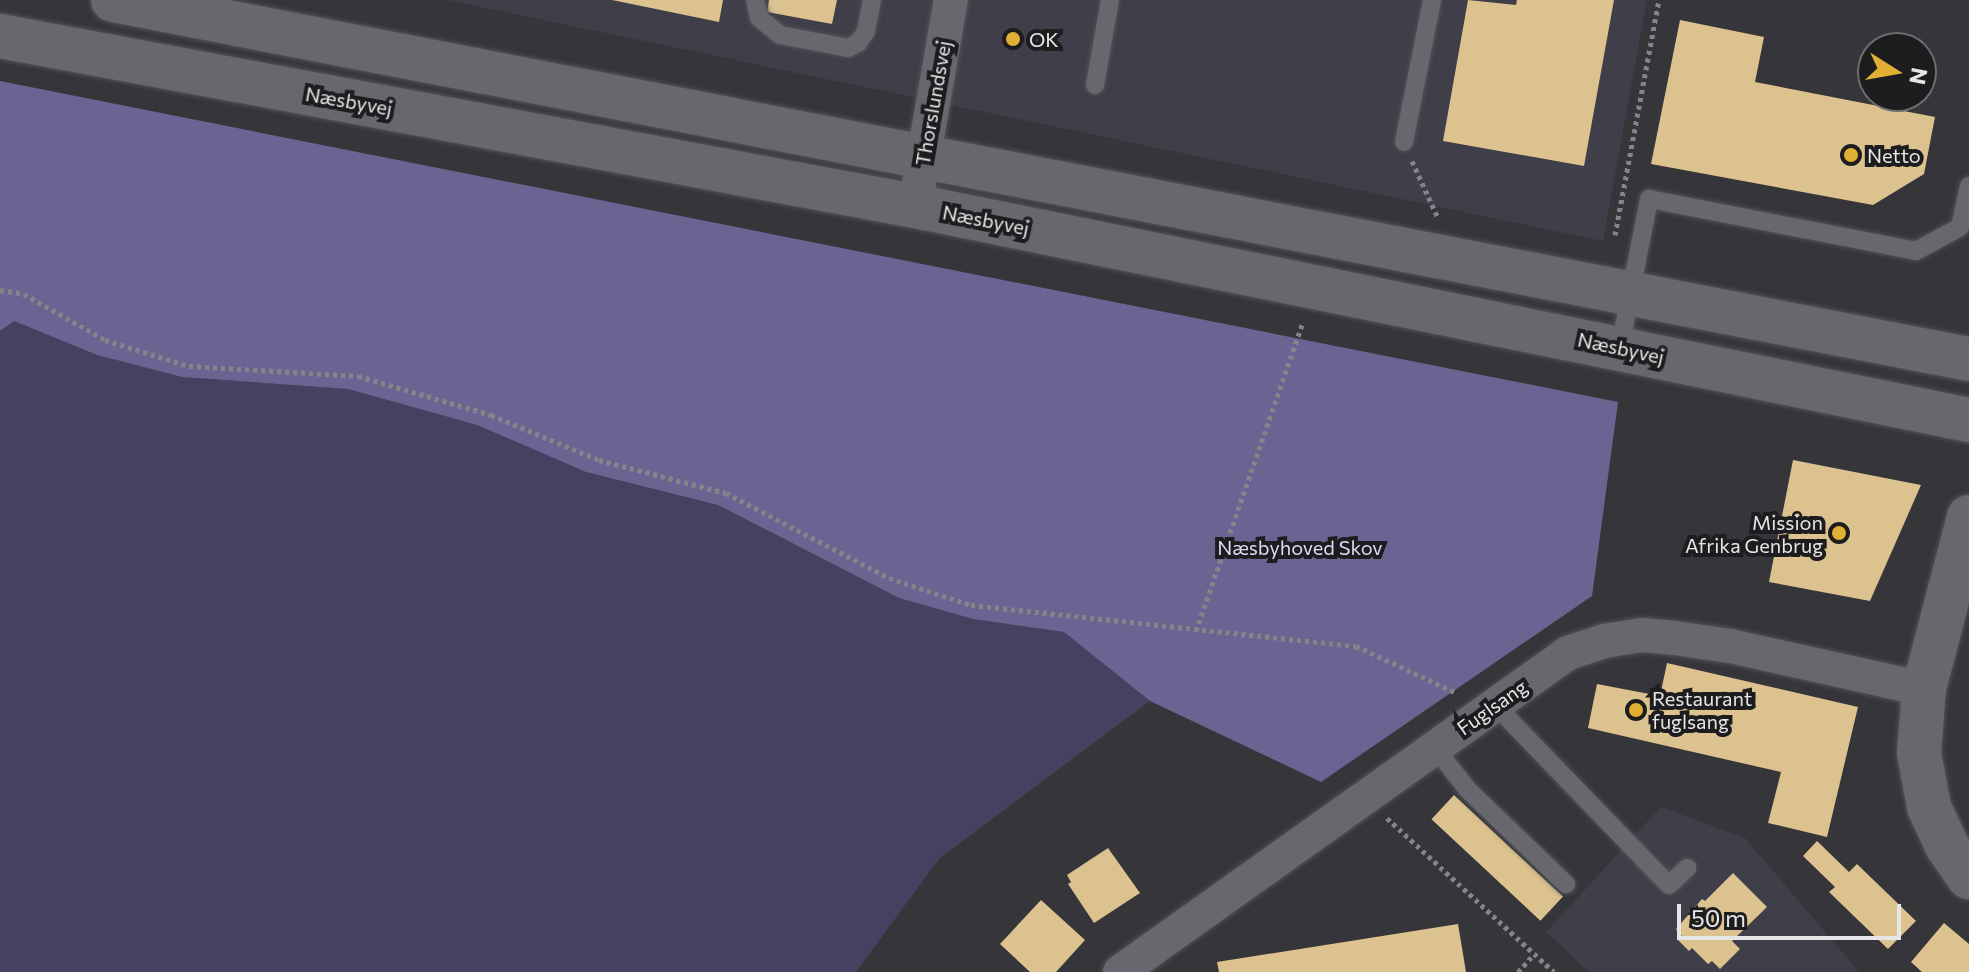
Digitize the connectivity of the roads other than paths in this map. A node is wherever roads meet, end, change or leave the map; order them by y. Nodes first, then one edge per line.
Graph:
1 (113, 0) edge
2 (755, 0) edge
3 (872, 0) edge
4 (951, 0) edge
5 (1110, 0) edge
6 (1432, 0) edge
7 (0, 36) edge
8 (1095, 85) dead end
9 (1404, 142) road end
10 (924, 155) junction
11 (1969, 186) edge
12 (915, 206) junction
13 (1617, 291) junction
14 (1620, 347) junction
15 (1969, 359) edge
16 (1695, 363) junction
17 (1969, 385) edge
18 (1969, 420) edge
19 (1968, 527) edge
20 (1924, 689) junction
21 (1489, 709) junction
22 (1435, 748) junction
23 (1687, 868) dead end
24 (1969, 877) edge
25 (1566, 884) dead end
26 (1120, 972) edge

1 - 10 street
2 - 3 lane
4 - 10 street, Thorslundsvej
5 - 8 lane
6 - 9 lane
7 - 12 street, Næsbyvej
10 - 12 street, Thorslundsvej
10 - 13 street
11 - 13 lane
12 - 14 street, Næsbyvej
13 - 14 lane
13 - 15 street
14 - 16 street, Næsbyvej
16 - 17 street
16 - 18 street, Næsbyvej
19 - 20 street
20 - 21 street, Fuglsang
20 - 24 street
21 - 22 street, Fuglsang
21 - 23 lane
22 - 25 lane
22 - 26 street, Fuglsang

